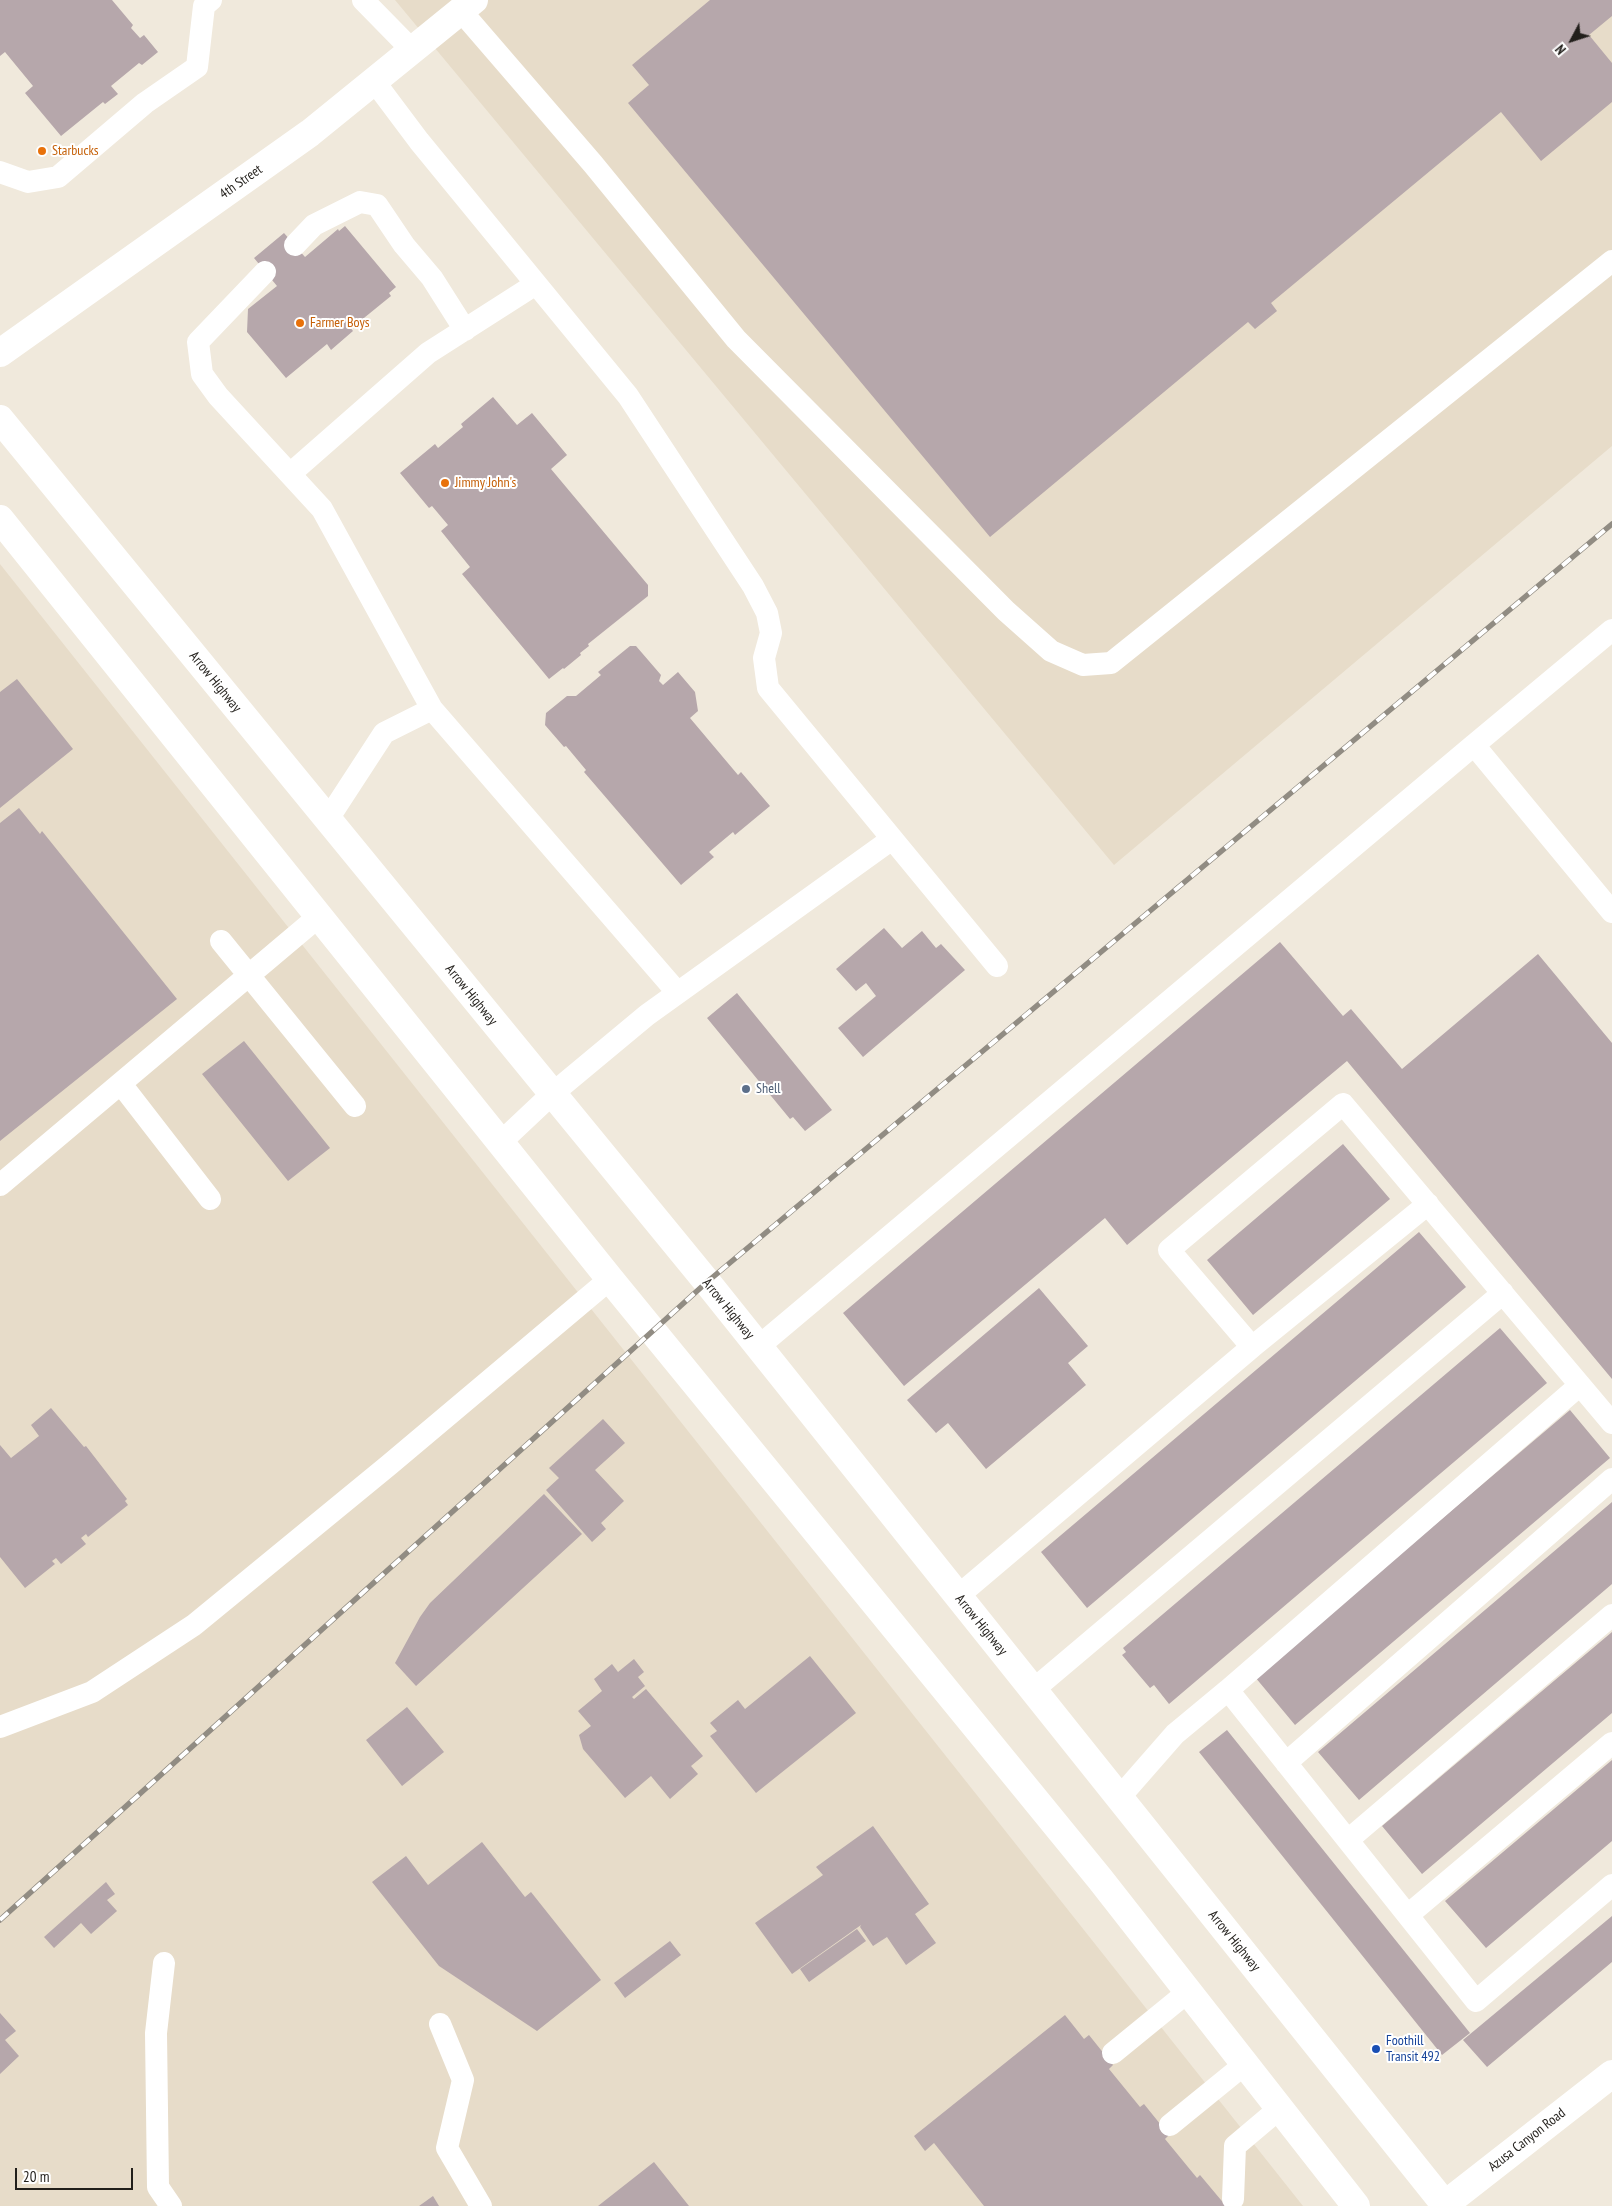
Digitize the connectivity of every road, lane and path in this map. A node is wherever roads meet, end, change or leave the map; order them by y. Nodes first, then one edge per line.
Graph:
1 (363, 0) edge
2 (205, 2) edge
3 (467, 5) edge
4 (412, 50) junction
5 (374, 81) junction
6 (0, 172) edge
7 (295, 245) dead end
8 (1612, 261) edge
9 (265, 272) dead end
10 (536, 284) junction
11 (465, 330) junction
12 (0, 353) edge
13 (0, 419) edge
14 (290, 474) junction
15 (0, 519) edge
16 (1612, 630) edge
17 (432, 709) junction
18 (1474, 745) junction
19 (328, 819) junction
20 (892, 839) junction
21 (1612, 912) edge
22 (318, 918) junction
23 (222, 941) dead end
24 (997, 966) dead end
25 (250, 975) junction
26 (677, 992) junction
27 (121, 1084) junction
28 (552, 1094) junction
29 (355, 1106) dead end
30 (501, 1142) junction
31 (0, 1185) edge
32 (210, 1199) dead end
33 (1428, 1204) junction
34 (610, 1279) junction
35 (1503, 1293) junction
36 (758, 1346) junction
37 (1252, 1347) junction
38 (1580, 1385) junction
39 (1612, 1423) edge
40 (1612, 1479) edge
41 (958, 1596) junction
42 (1612, 1615) edge
43 (1033, 1690) junction
44 (1228, 1690) junction
45 (0, 1727) edge
46 (1612, 1743) edge
47 (1286, 1763) junction
48 (1119, 1798) junction
49 (1348, 1840) junction
50 (1612, 1885) edge
51 (1408, 1915) junction
52 (164, 1963) dead end
53 (1189, 1991) junction
54 (440, 2024) dead end
55 (1113, 2053) dead end
56 (1245, 2064) junction
57 (1612, 2074) edge
58 (1280, 2108) junction
59 (1170, 2125) dead end
60 (1233, 2199) dead end
61 (1445, 2205) edge
62 (171, 2206) edge
63 (481, 2206) edge
64 (1356, 2206) edge

1 - 4 lane
2 - 6 lane
3 - 4 main road, 4th Street
3 - 8 lane
4 - 5 main road, 4th Street
5 - 10 lane
5 - 12 main road, 4th Street
7 - 11 lane
9 - 14 lane
10 - 11 lane
10 - 20 lane
11 - 14 lane
13 - 19 main road, Arrow Highway
14 - 17 lane
15 - 22 main road
16 - 18 lane
17 - 19 lane
17 - 26 lane
18 - 21 lane
18 - 36 lane
19 - 28 main road, Arrow Highway
20 - 24 lane
20 - 26 lane
22 - 25 lane
22 - 30 main road
23 - 25 lane
25 - 27 lane
25 - 29 lane
26 - 28 lane
27 - 31 lane
27 - 32 lane
28 - 30 lane
28 - 36 main road, Arrow Highway
30 - 34 main road
33 - 35 lane
33 - 37 lane
33 - 37 lane
34 - 45 lane
34 - 53 main road
35 - 38 lane
35 - 43 lane
36 - 41 main road, Arrow Highway
37 - 41 lane
38 - 39 lane
38 - 44 lane
40 - 47 lane
41 - 43 main road, Arrow Highway
42 - 49 lane
43 - 48 main road, Arrow Highway
44 - 47 lane
44 - 48 lane
46 - 51 lane
47 - 49 lane
48 - 61 main road, Arrow Highway
49 - 51 lane
50 - 51 lane
52 - 62 lane
53 - 55 lane
53 - 56 main road
54 - 63 lane
56 - 58 main road
56 - 59 lane
57 - 61 main road, Azusa Canyon Road
58 - 60 lane
58 - 64 main road

